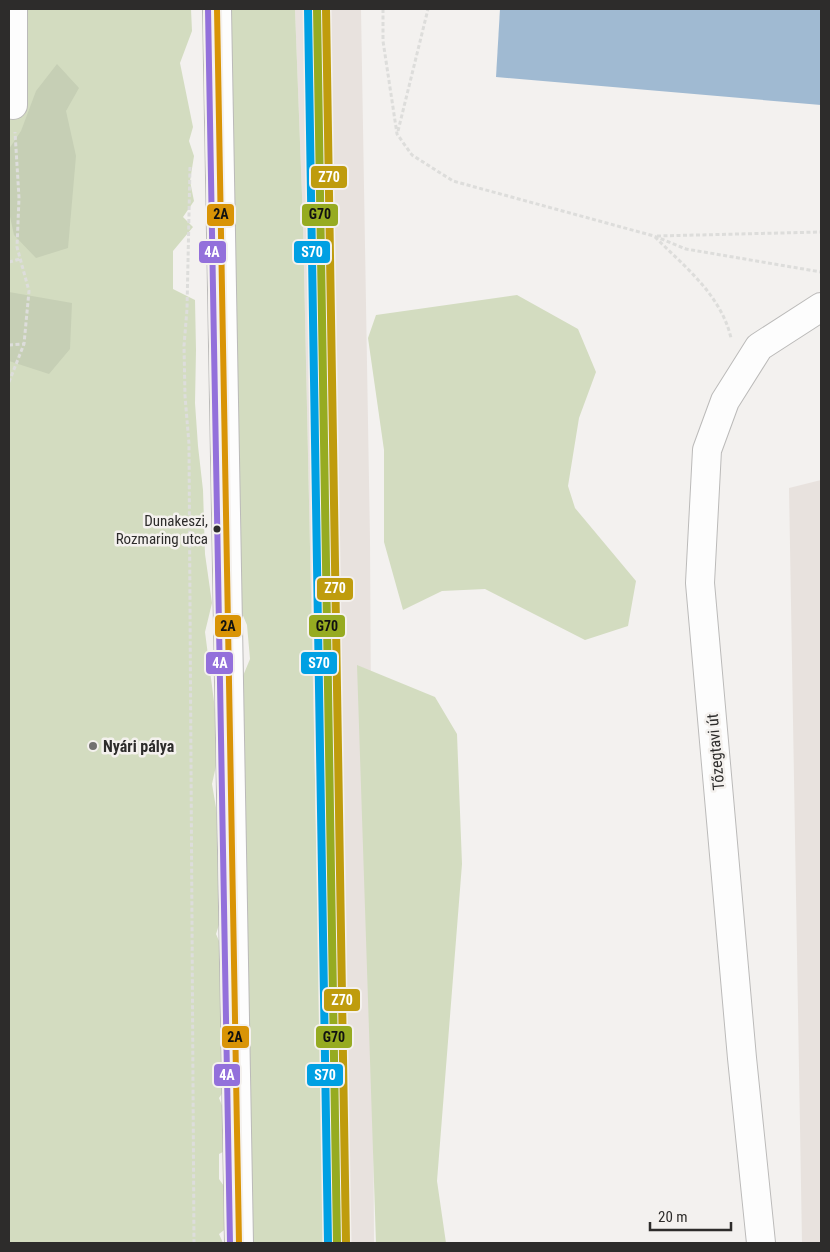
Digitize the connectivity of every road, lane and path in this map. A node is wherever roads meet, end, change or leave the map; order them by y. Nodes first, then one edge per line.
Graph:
1 (13, 9) edge
2 (217, 9) edge
3 (383, 9) edge
4 (428, 9) edge
5 (13, 105) joint
6 (397, 134) junction
7 (190, 164) dead end
8 (821, 232) edge
9 (654, 236) junction
10 (20, 258) junction
11 (9, 262) edge
12 (821, 272) edge
13 (821, 306) edge
14 (24, 344) junction
15 (9, 345) edge
16 (731, 346) dead end
17 (9, 382) edge
18 (194, 1243) edge
19 (239, 1243) edge
20 (761, 1243) edge

1 - 5 street
2 - 19 street
3 - 6 path
4 - 6 path
5 - 10 path
6 - 9 path
7 - 18 path
8 - 9 path
9 - 12 path
9 - 16 path
10 - 11 path
10 - 14 path
13 - 20 street, Tőzegtavi út
14 - 15 path
14 - 17 path

